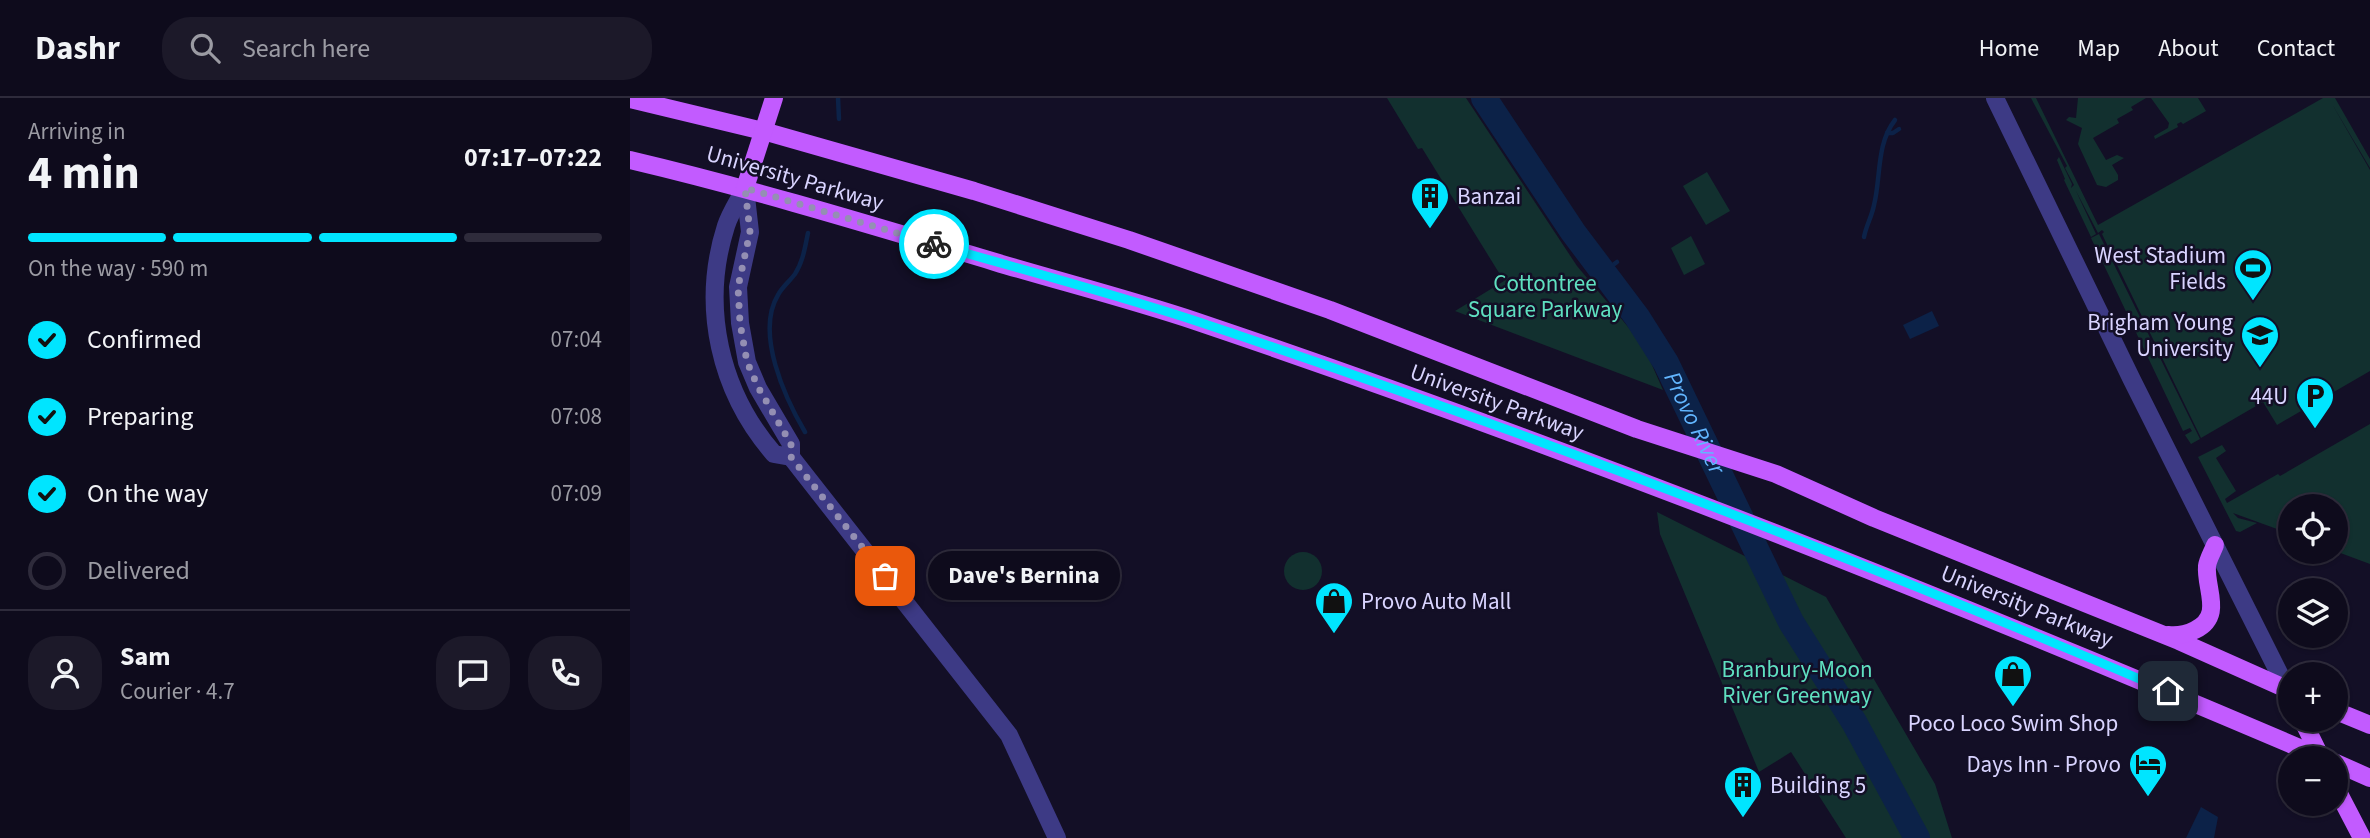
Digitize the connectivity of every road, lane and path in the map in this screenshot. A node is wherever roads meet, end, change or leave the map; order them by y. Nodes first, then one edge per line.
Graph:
1 (774, 98) edge
2 (1994, 98) edge
3 (630, 99) edge
4 (764, 131) junction
5 (630, 160) edge
6 (745, 188) junction
7 (791, 457) junction
8 (2215, 545) junction
9 (2159, 633) junction
10 (2278, 668) edge
11 (2278, 687) edge
12 (2348, 716) edge
13 (2370, 725) edge
14 (2295, 746) edge
15 (2348, 769) edge
16 (2370, 778) edge
17 (2348, 811) edge
18 (1056, 838) edge
19 (2362, 838) edge

1 - 4 main road
2 - 8 street
3 - 4 main road, University Parkway
4 - 6 main road
4 - 9 main road, University Parkway
5 - 6 main road, University Parkway
6 - 7 street
6 - 7 street
6 - 14 main road, University Parkway
7 - 18 street
8 - 9 main road
8 - 10 street
9 - 11 main road, University Parkway
12 - 13 main road
15 - 16 main road, University Parkway
17 - 19 main road

